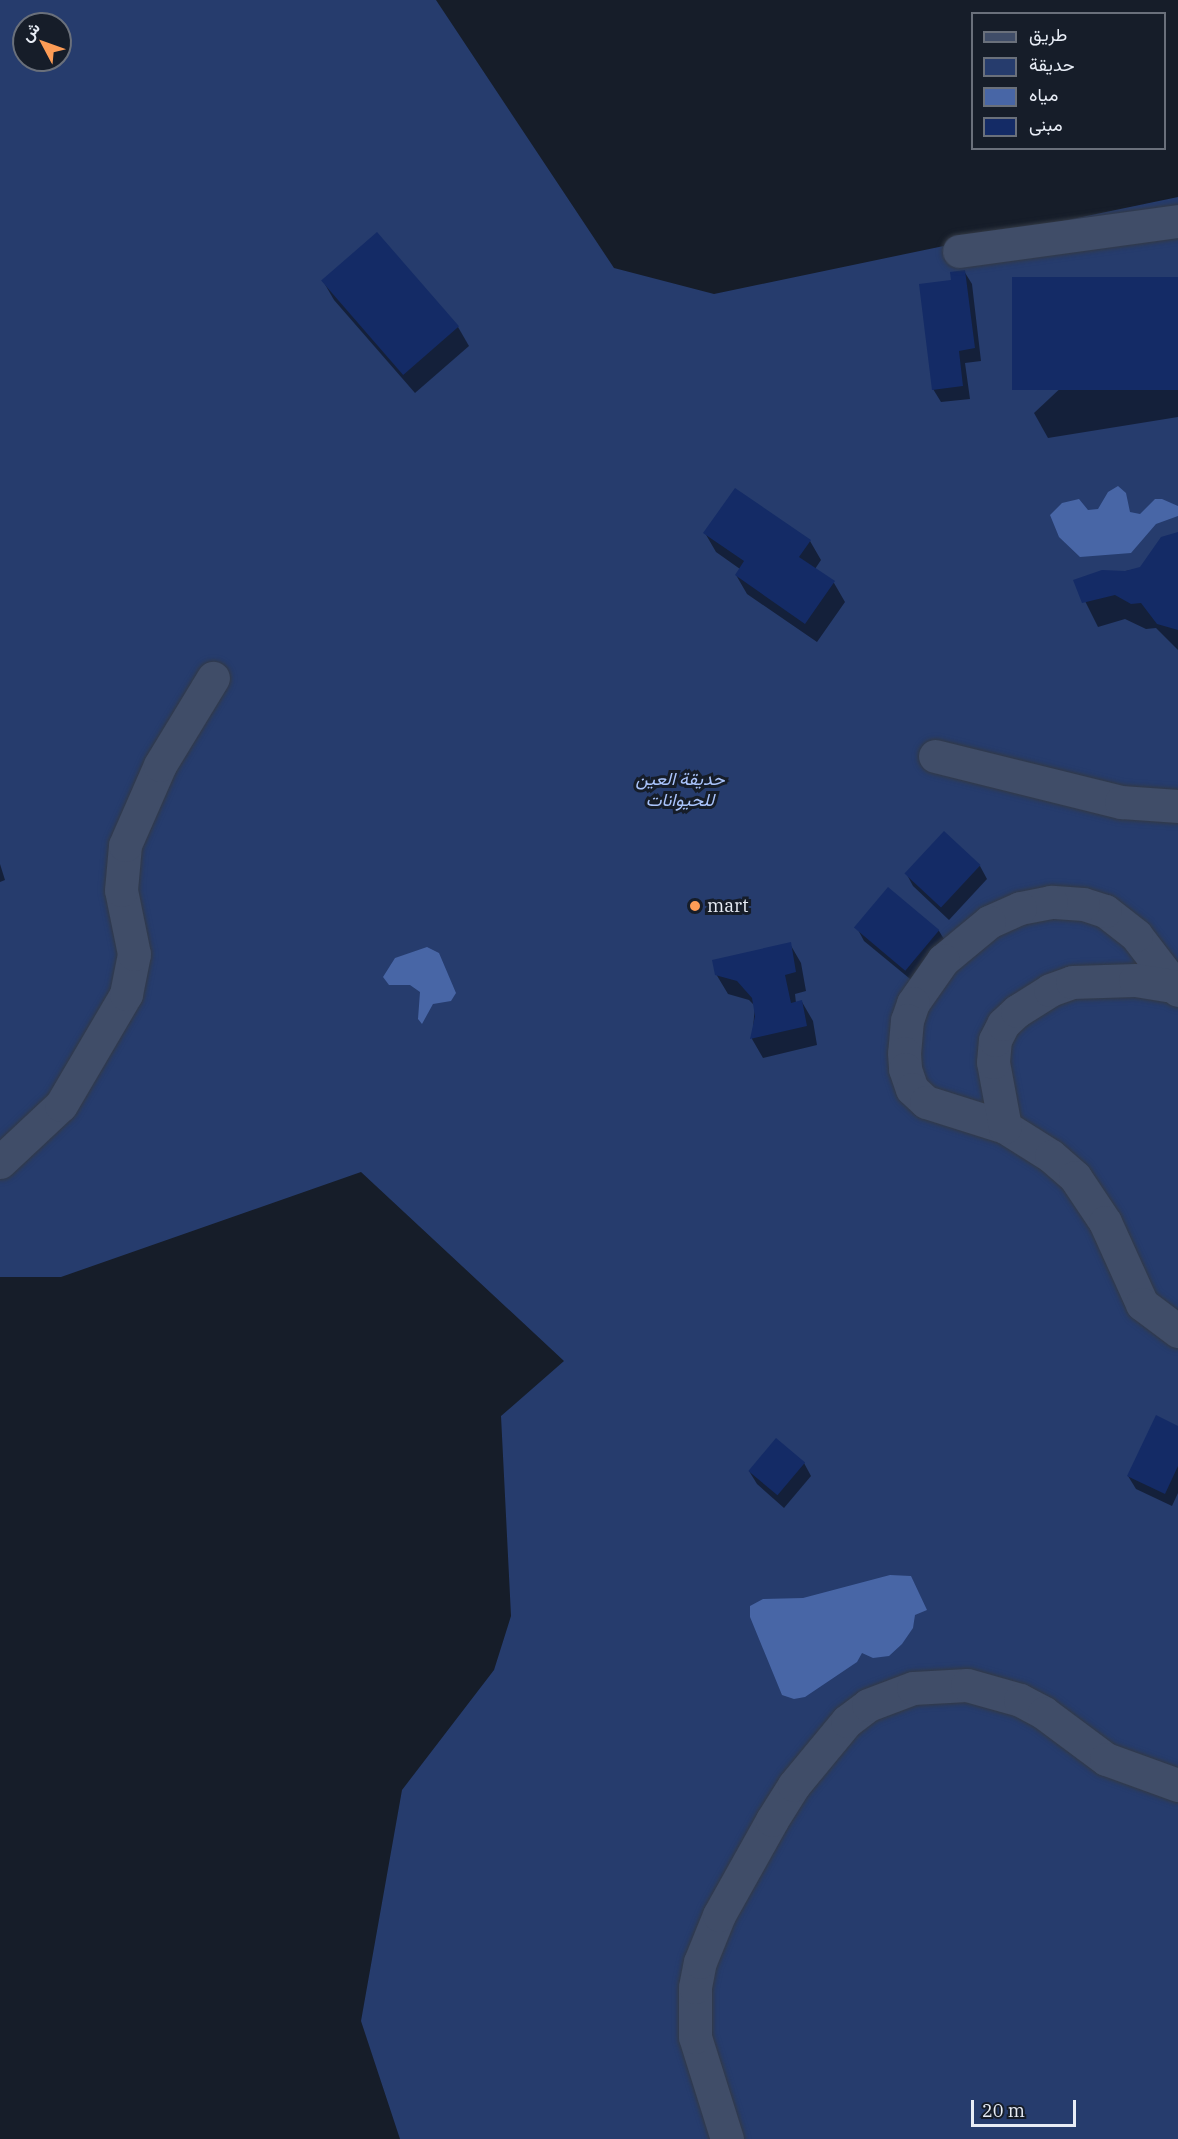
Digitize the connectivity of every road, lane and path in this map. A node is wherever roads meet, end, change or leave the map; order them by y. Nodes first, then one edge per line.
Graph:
1 (1178, 221) edge
2 (959, 251) dead end
3 (213, 678) dead end
4 (935, 756) dead end
5 (1178, 806) edge
6 (1176, 988) edge
7 (1005, 1126) junction
8 (0, 1162) edge
9 (1178, 1331) edge
10 (1178, 1785) edge
11 (727, 2139) edge

1 - 2 lane
3 - 8 lane
4 - 5 lane
6 - 7 lane
6 - 7 lane
7 - 9 lane
10 - 11 lane

